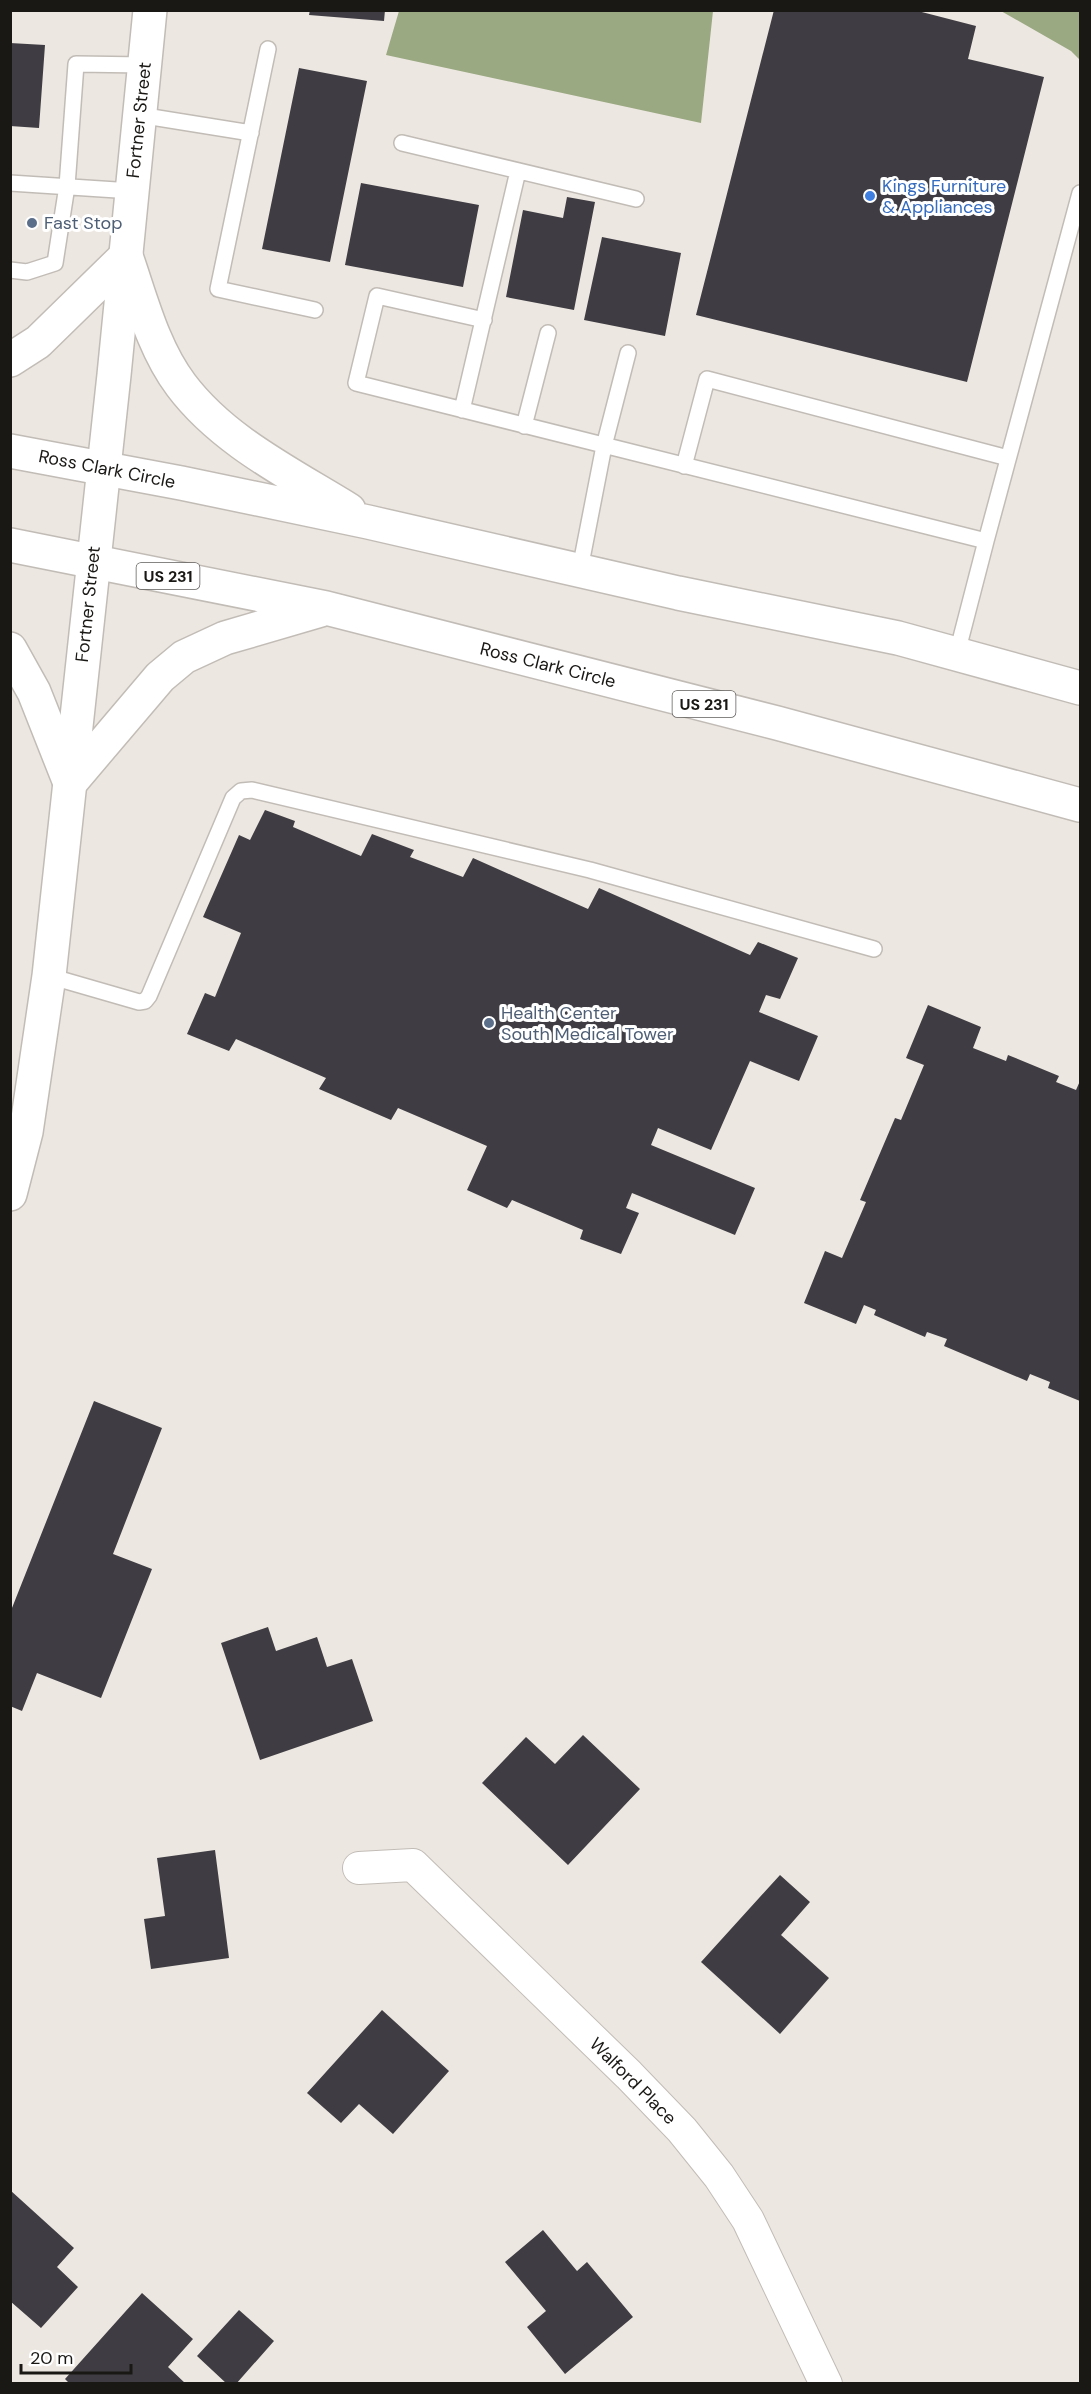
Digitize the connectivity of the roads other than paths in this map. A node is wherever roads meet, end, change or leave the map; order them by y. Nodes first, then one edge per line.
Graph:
1 (150, 10) edge
2 (268, 50) dead end
3 (145, 65) junction
4 (139, 115) junction
5 (251, 133) junction
6 (402, 143) dead end
7 (518, 171) junction
8 (10, 183) edge
9 (67, 186) junction
10 (132, 191) junction
11 (1080, 193) edge
12 (636, 199) dead end
13 (126, 255) junction
14 (10, 270) edge
15 (315, 310) dead end
16 (484, 320) junction
17 (548, 333) dead end
18 (628, 353) dead end
19 (10, 360) edge
20 (462, 410) junction
21 (524, 426) junction
22 (604, 446) junction
23 (10, 451) edge
24 (1008, 458) junction
25 (684, 465) junction
26 (103, 468) junction
27 (368, 522) junction
28 (986, 540) junction
29 (10, 545) edge
30 (93, 561) junction
31 (580, 569) junction
32 (326, 608) junction
33 (10, 650) edge
34 (957, 653) junction
35 (1080, 688) edge
36 (70, 783) junction
37 (1080, 805) edge
38 (874, 949) dead end
39 (49, 976) junction
40 (10, 1194) edge
41 (359, 1868) dead end
42 (826, 2384) edge

1 - 3 main road, Fortner Street
2 - 5 lane
3 - 4 main road, Fortner Street
3 - 9 lane
4 - 5 lane
4 - 10 main road, Fortner Street
5 - 15 lane
6 - 7 lane
7 - 12 lane
7 - 16 lane
8 - 9 lane
9 - 10 lane
9 - 14 lane
10 - 13 main road, Fortner Street
11 - 24 lane
13 - 19 main road
13 - 26 main road, Fortner Street
13 - 27 main road
16 - 20 lane
16 - 20 lane
17 - 21 lane
18 - 22 lane
20 - 21 lane
21 - 22 lane
22 - 25 lane
22 - 31 lane
23 - 26 main road, Ross Clark Circle
24 - 25 lane
24 - 28 lane
25 - 28 lane
26 - 27 main road, Ross Clark Circle
26 - 30 main road, Fortner Street
27 - 31 main road, Ross Clark Circle
28 - 34 lane
29 - 30 main road, Ross Clark Circle / US 231
30 - 32 main road, Ross Clark Circle / US 231
30 - 36 main road, Fortner Street
31 - 34 main road, Ross Clark Circle
32 - 36 main road
32 - 37 main road, Ross Clark Circle / US 231
33 - 36 main road
34 - 35 main road, Ross Clark Circle
36 - 39 main road, Fortner Street
38 - 39 lane
39 - 40 main road, Fortner Street
41 - 42 street, Walford Place

